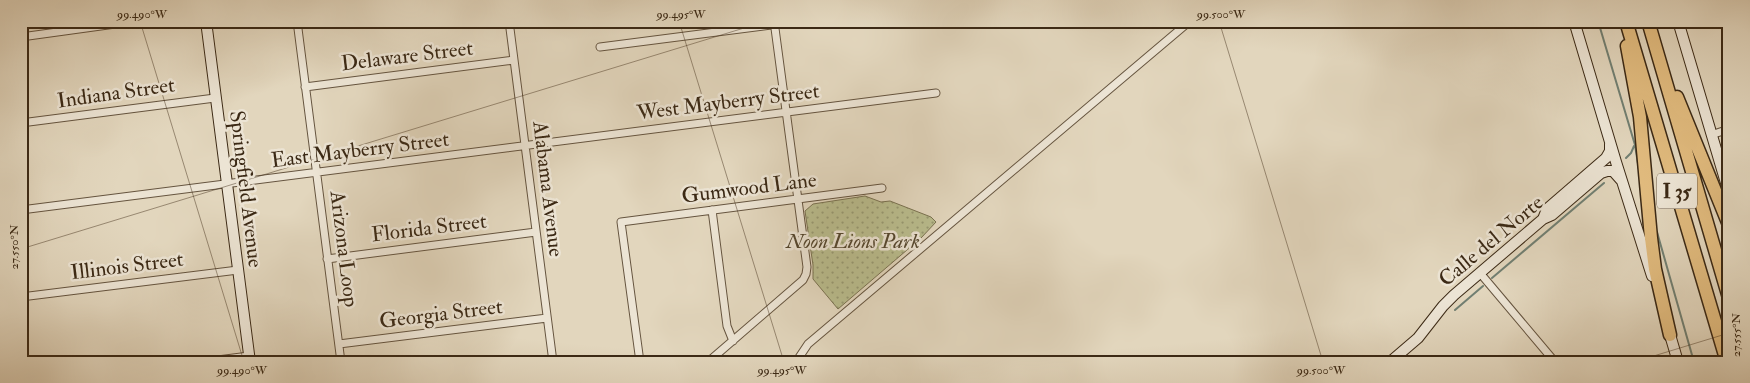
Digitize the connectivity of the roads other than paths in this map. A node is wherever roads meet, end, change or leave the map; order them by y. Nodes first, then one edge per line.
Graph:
1 (136, 21) edge
2 (206, 21) edge
3 (297, 21) edge
4 (509, 21) edge
5 (802, 21) edge
6 (1190, 21) edge
7 (1574, 21) edge
8 (1625, 21) edge
9 (1678, 21) edge
10 (775, 23) edge
11 (1649, 25) edge
12 (21, 37) edge
13 (600, 47) dead end
14 (514, 60) junction
15 (305, 87) junction
16 (936, 93) dead end
17 (216, 98) junction
18 (786, 112) junction
19 (21, 124) edge
20 (1729, 129) edge
21 (1711, 135) junction
22 (1610, 141) junction
23 (525, 146) junction
24 (316, 173) junction
25 (1622, 182) junction
26 (227, 184) junction
27 (882, 188) dead end
28 (1729, 193) edge
29 (798, 199) junction
30 (21, 210) edge
31 (712, 210) junction
32 (1543, 219) junction
33 (1729, 225) edge
34 (536, 232) junction
35 (327, 259) junction
36 (238, 270) junction
37 (1480, 273) junction
38 (21, 297) edge
39 (1729, 298) edge
40 (547, 318) junction
41 (1670, 336) junction
42 (733, 341) junction
43 (339, 344) junction
44 (249, 359) edge
45 (202, 362) edge
46 (341, 362) edge
47 (553, 362) edge
48 (640, 362) edge
49 (708, 362) edge
50 (796, 362) edge
51 (1390, 362) edge
52 (1555, 362) edge
53 (1678, 362) edge
54 (1727, 362) edge

1 - 12 street
2 - 17 main road, Springfield Avenue
3 - 15 street, Arizona Loop
4 - 14 street, Alabama Avenue
5 - 10 street
6 - 50 street
7 - 22 main road
8 - 41 highway
8 - 54 highway, I 35
9 - 21 main road
10 - 13 street
10 - 18 street
11 - 33 highway
11 - 39 highway, I 35
14 - 15 street, Delaware Street
14 - 23 street, Alabama Avenue
15 - 24 street, Arizona Loop
16 - 18 street, West Mayberry Street
17 - 19 street, Indiana Street
17 - 26 main road, Springfield Avenue
18 - 23 street, West Mayberry Street
18 - 29 street
20 - 21 street
21 - 28 main road
22 - 25 main road
22 - 32 main road
23 - 24 street, East Mayberry Street
23 - 34 street, Alabama Avenue
24 - 26 street, East Mayberry Street
24 - 35 street, Arizona Loop
25 - 32 main road, Calle del Norte
25 - 41 main road
26 - 30 street, East Mayberry Street
26 - 36 main road, Springfield Avenue
27 - 29 street, Gumwood Lane
29 - 31 street, Gumwood Lane
29 - 42 street
31 - 42 street
31 - 48 street, Gumwood Lane
32 - 37 main road, Calle del Norte
34 - 35 street, Florida Street
34 - 40 street, Alabama Avenue
35 - 43 street, Arizona Loop
36 - 38 street, Illinois Street
36 - 44 main road, Springfield Avenue
37 - 51 main road, Calle del Norte
37 - 52 street
40 - 43 street, Georgia Street
40 - 47 street, Alabama Avenue
41 - 53 main road
42 - 49 street
43 - 46 street, Arizona Loop
44 - 45 street

